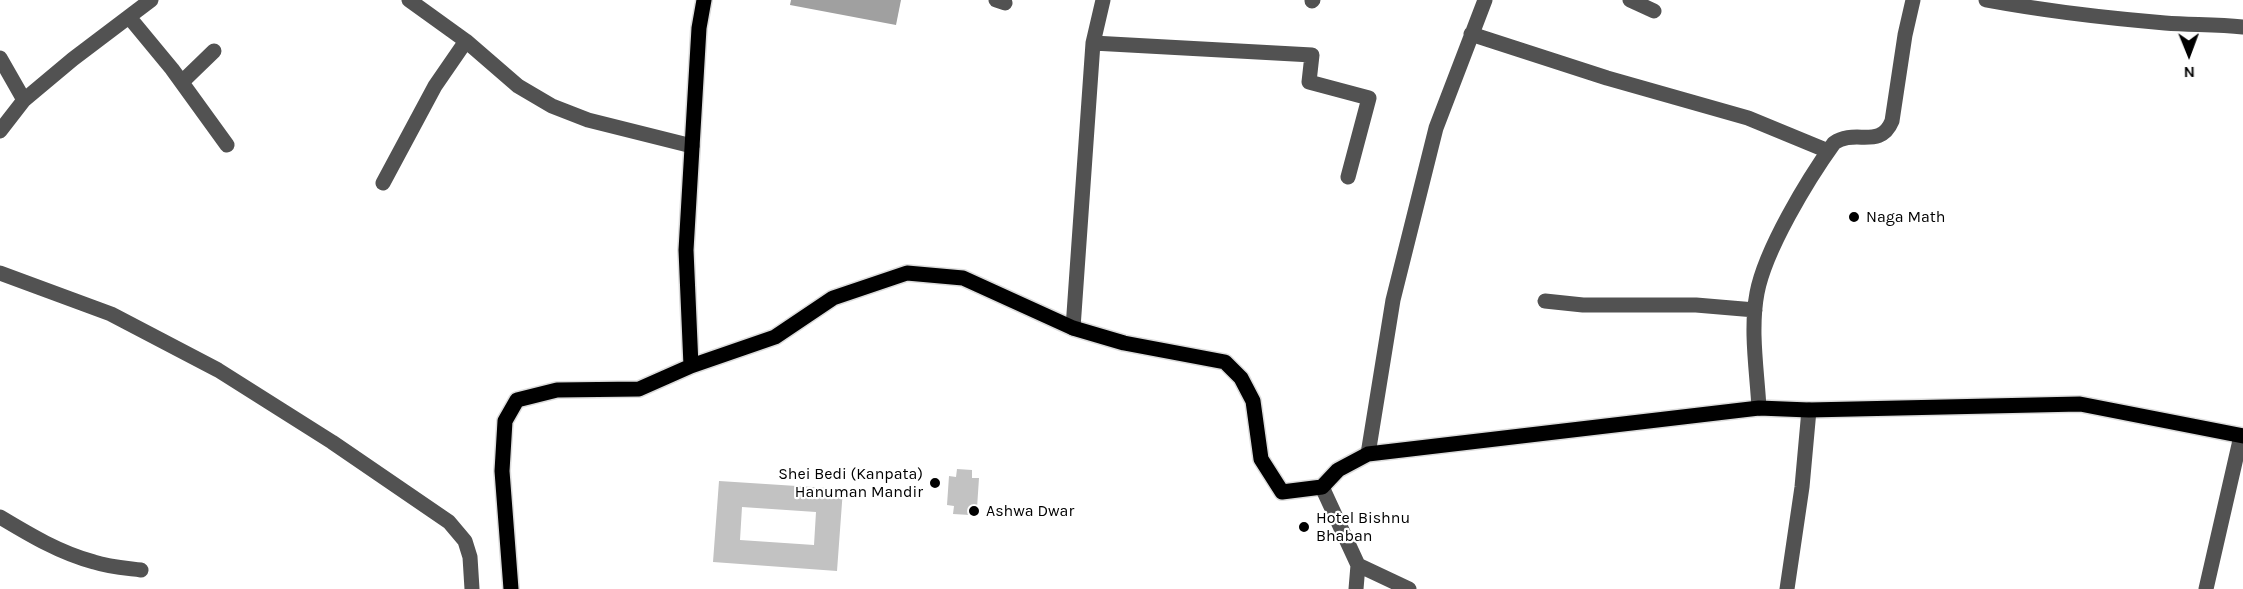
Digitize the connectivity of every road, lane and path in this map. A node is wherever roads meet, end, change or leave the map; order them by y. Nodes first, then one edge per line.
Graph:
1 (151, 0) edge
2 (409, 0) edge
3 (704, 0) edge
4 (1102, 0) edge
5 (1485, 0) edge
6 (1630, 0) edge
7 (1913, 0) edge
8 (1986, 0) edge
9 (1654, 11) dead end
10 (129, 17) junction
11 (2243, 27) edge
12 (1471, 34) junction
13 (466, 40) junction
14 (1093, 43) junction
15 (214, 51) dead end
16 (0, 58) edge
17 (182, 82) junction
18 (24, 100) junction
19 (0, 131) edge
20 (226, 145) dead end
21 (692, 146) junction
22 (1828, 151) junction
23 (1348, 177) dead end
24 (383, 183) dead end
25 (0, 273) edge
26 (1545, 301) dead end
27 (1755, 310) junction
28 (1073, 328) junction
29 (691, 366) junction
30 (1760, 408) junction
31 (1809, 410) junction
32 (2242, 436) edge
33 (1368, 454) junction
34 (1322, 487) junction
35 (0, 517) edge
36 (1358, 565) junction
37 (141, 570) dead end
38 (472, 589) edge
39 (511, 589) edge
40 (1356, 589) edge
41 (1409, 589) edge
42 (1787, 589) edge
43 (2206, 589) edge

1 - 10 street
2 - 13 street
3 - 21 main road
4 - 14 street
5 - 12 street
6 - 9 street
7 - 22 street
8 - 11 street
10 - 17 street
10 - 18 street
12 - 22 street
12 - 33 street
13 - 21 street
13 - 24 street
14 - 23 street
14 - 28 street
15 - 17 street
16 - 18 street
17 - 20 street
18 - 19 street
21 - 29 main road
22 - 27 street
25 - 38 street
26 - 27 street
27 - 30 street
28 - 29 main road
28 - 34 main road
29 - 39 main road
30 - 31 main road
30 - 33 main road
31 - 32 main road
31 - 42 street
32 - 43 street
33 - 34 main road
34 - 36 street
35 - 37 street
36 - 40 street
36 - 41 street

